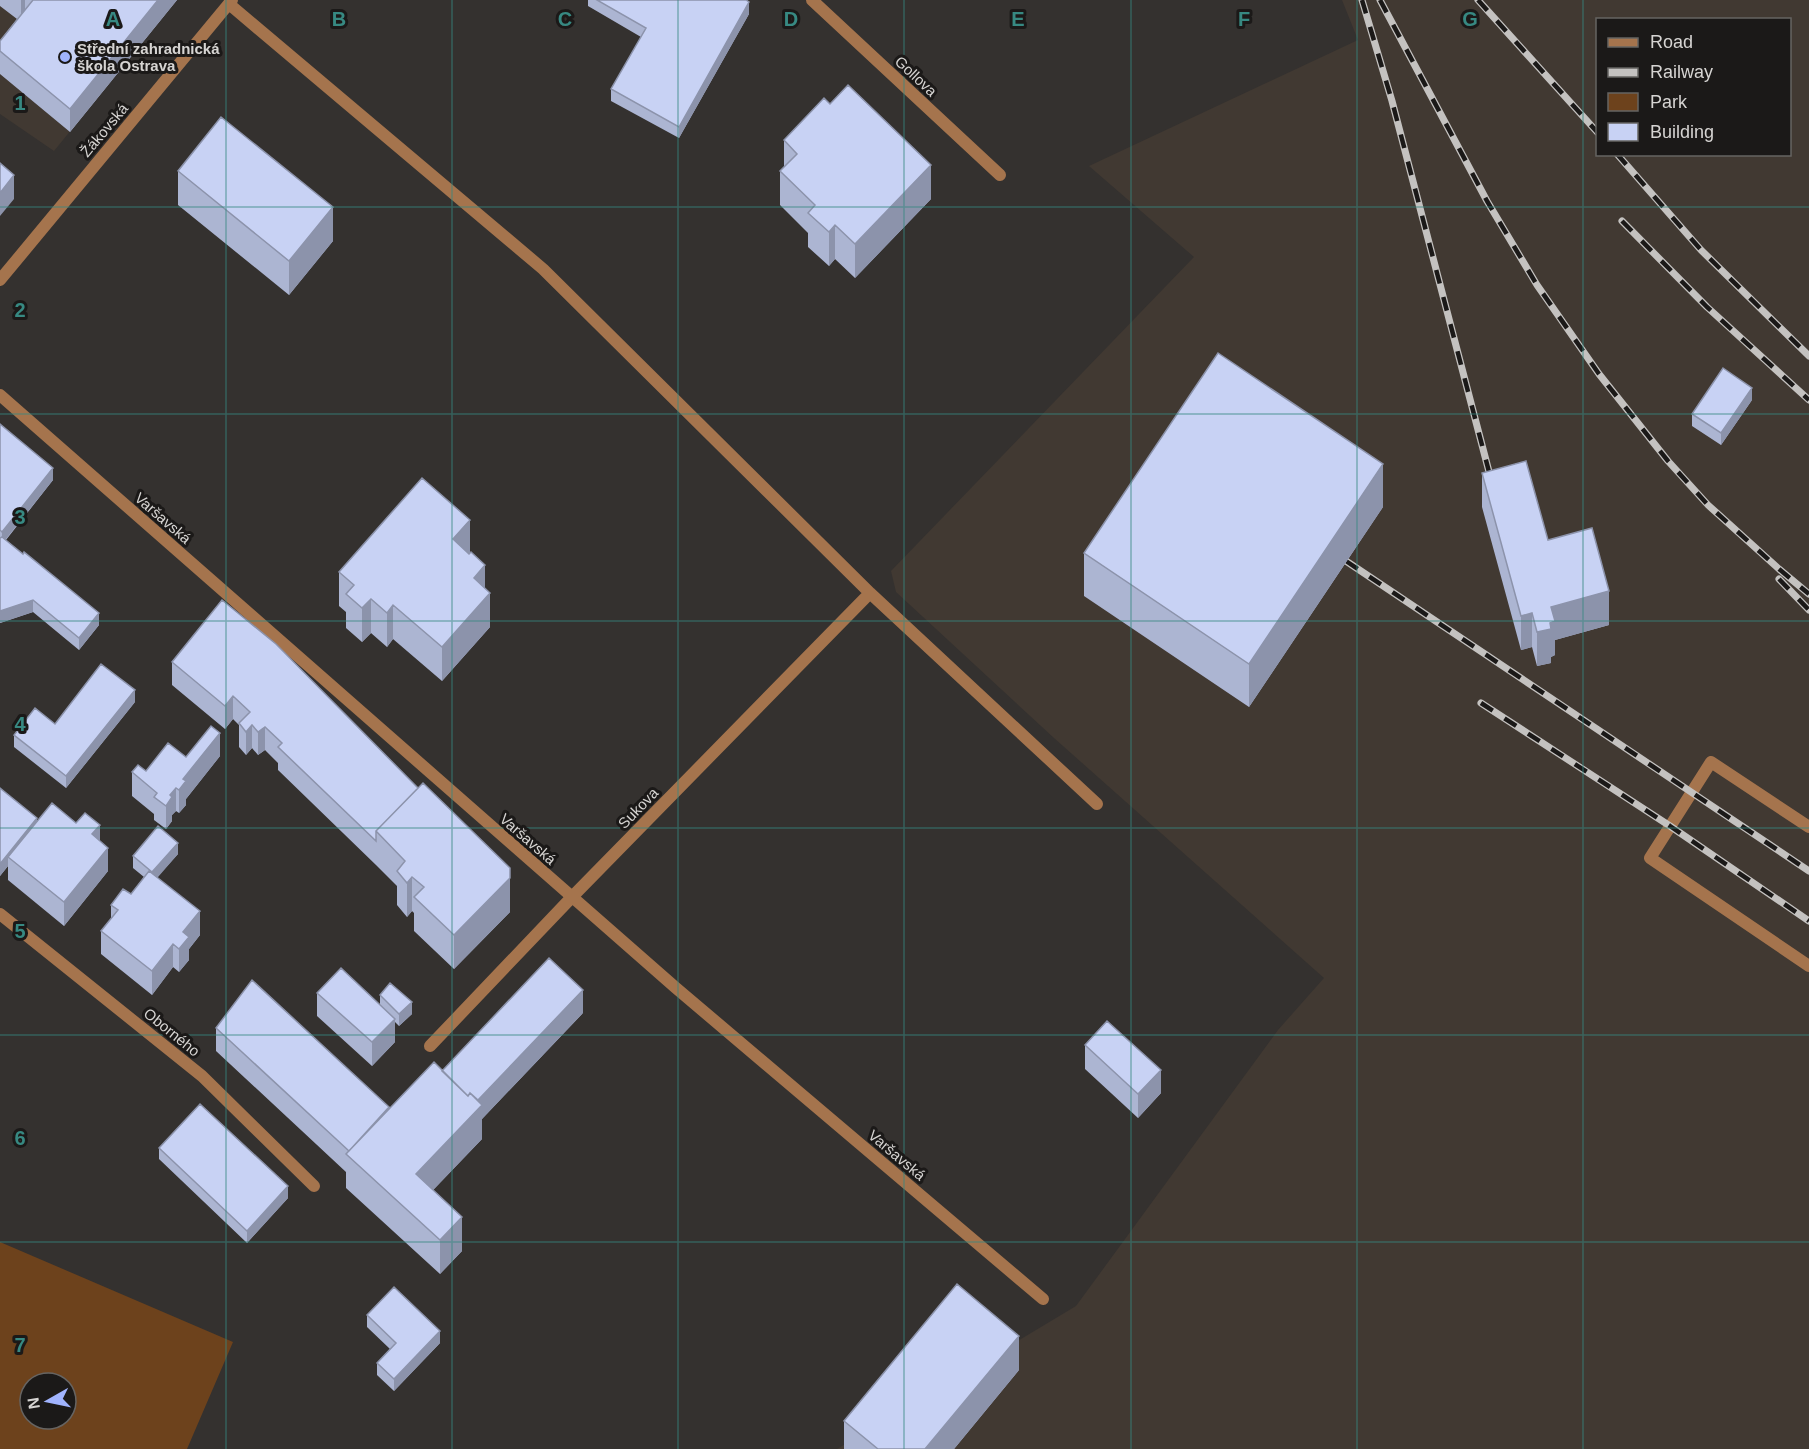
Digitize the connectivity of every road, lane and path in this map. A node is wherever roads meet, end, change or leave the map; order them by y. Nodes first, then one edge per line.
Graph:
1 (812, 0) edge
2 (230, 2) edge
3 (1000, 175) dead end
4 (0, 280) edge
5 (0, 395) edge
6 (870, 593) junction
7 (1097, 804) dead end
8 (1809, 827) edge
9 (572, 897) junction
10 (0, 914) edge
11 (1809, 966) edge
12 (430, 1046) dead end
13 (314, 1186) dead end
14 (1042, 1299) dead end

1 - 3 street, Gollova
2 - 4 street, Žákovská
2 - 6 street
5 - 9 street, Varšavská
6 - 7 street
6 - 9 street, Sukova
8 - 11 street
9 - 12 street, Sukova
9 - 14 street, Varšavská
10 - 13 street, Oborného

